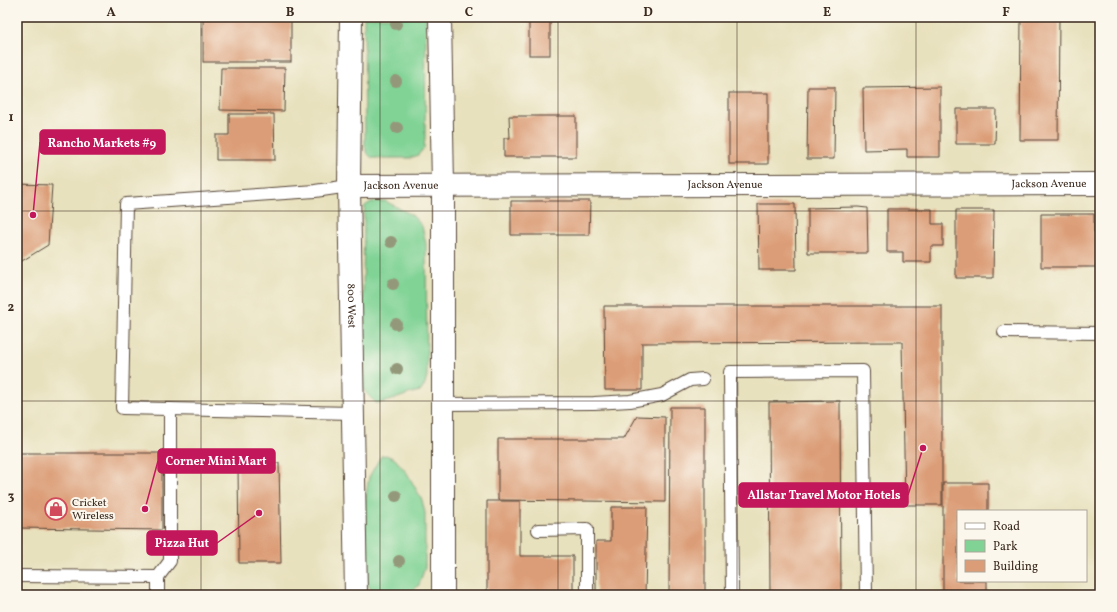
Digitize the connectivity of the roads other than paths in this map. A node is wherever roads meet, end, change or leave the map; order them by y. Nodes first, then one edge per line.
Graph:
1 (351, 17) edge
2 (440, 17) edge
3 (1100, 184) edge
4 (349, 186) junction
5 (442, 186) junction
6 (1004, 332) dead end
7 (1100, 333) edge
8 (703, 379) dead end
9 (443, 404) junction
10 (170, 409) junction
11 (353, 413) junction
12 (538, 530) dead end
13 (17, 576) edge
14 (158, 577) junction
15 (158, 595) edge
16 (356, 595) edge
17 (443, 595) edge
18 (587, 595) edge
19 (732, 595) edge
20 (866, 595) edge

1 - 4 street, 800 West
2 - 5 street
3 - 5 street, Jackson Avenue
4 - 5 street, Jackson Avenue
4 - 10 lane
4 - 11 street, 800 West
5 - 9 street
6 - 7 lane
8 - 9 lane
9 - 17 street
10 - 11 lane
10 - 14 lane
11 - 16 street, 800 West
12 - 18 lane
13 - 14 lane
14 - 15 lane
19 - 20 lane

